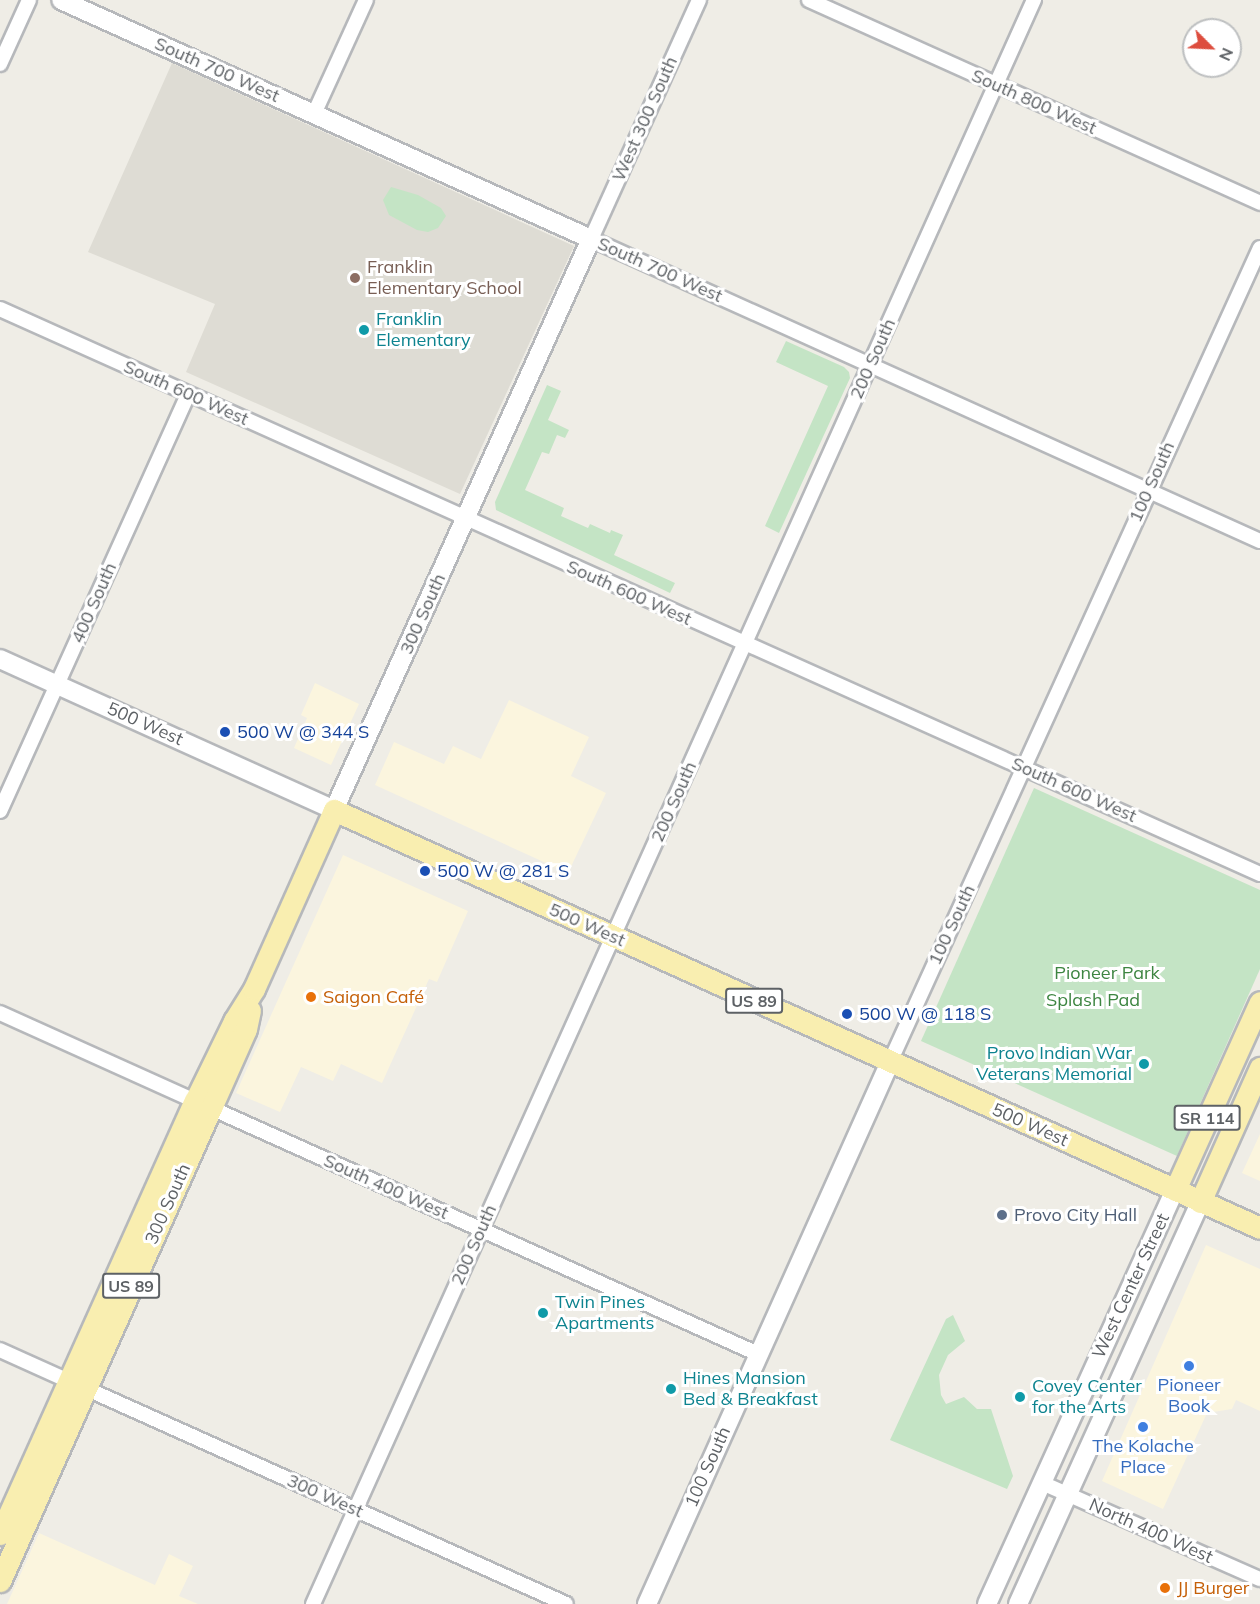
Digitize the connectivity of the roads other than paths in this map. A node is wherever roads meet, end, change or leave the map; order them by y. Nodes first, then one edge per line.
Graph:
1 (29, 0) edge
2 (61, 0) edge
3 (366, 0) edge
4 (699, 0) edge
5 (809, 0) edge
6 (1034, 0) edge
7 (0, 64) edge
8 (996, 85) junction
9 (314, 114) junction
10 (1260, 203) edge
11 (591, 239) junction
12 (1260, 248) edge
13 (0, 309) edge
14 (870, 364) junction
15 (188, 394) junction
16 (1148, 490) junction
17 (465, 519) junction
18 (1260, 540) edge
19 (744, 645) junction
20 (0, 659) edge
21 (57, 684) junction
22 (1024, 768) junction
23 (334, 810) junction
24 (0, 812) edge
25 (1260, 874) edge
26 (613, 936) junction
27 (1260, 1002) edge
28 (0, 1013) edge
29 (890, 1062) junction
30 (1260, 1068) edge
31 (203, 1105) junction
32 (1175, 1190) junction
33 (1200, 1202) junction
34 (1260, 1228) edge
35 (481, 1230) junction
36 (0, 1350) edge
37 (758, 1354) junction
38 (77, 1385) junction
39 (1042, 1483) junction
40 (1068, 1494) junction
41 (355, 1509) junction
42 (0, 1534) edge
43 (1260, 1579) edge
44 (0, 1581) edge
45 (312, 1604) edge
46 (566, 1604) edge
47 (647, 1604) edge
48 (987, 1604) edge
49 (1018, 1604) edge

1 - 7 street
2 - 9 street, South 700 West
3 - 9 street
4 - 11 street, West 300 South
5 - 8 street, South 800 West
6 - 8 street, 200 South
8 - 10 street, South 800 West
8 - 14 street, 200 South
9 - 11 street, South 700 West
11 - 14 street, South 700 West
11 - 17 street, 300 South
12 - 16 street, 100 South
13 - 15 street, South 600 West
14 - 16 street, South 700 West
14 - 19 street, 200 South
15 - 17 street, South 600 West
15 - 21 street, 400 South
16 - 18 street, South 700 West
16 - 22 street, 100 South
17 - 19 street, South 600 West
17 - 23 street, 300 South
19 - 22 street, South 600 West
19 - 26 street, 200 South
20 - 21 street, 500 West
21 - 23 street, 500 West
21 - 24 street, 400 South
22 - 25 street, South 600 West
22 - 29 street, 100 South
23 - 26 main road, 500 West / US 89
23 - 31 main road, 300 South / US 89
26 - 29 main road, 500 West / US 89
26 - 35 street, 200 South
27 - 32 main road, West Center Street / SR 114
28 - 31 street, South 400 West
29 - 32 main road, 500 West / US 89
29 - 37 street, 100 South
30 - 33 main road, West Center Street / SR 114
31 - 35 street, South 400 West
31 - 38 main road, 300 South / US 89
32 - 33 main road, US 89
32 - 39 street, West Center Street
33 - 34 main road, US 89
33 - 40 street, West Center Street
35 - 37 street, South 400 West
35 - 41 street, 200 South
36 - 38 street, 300 West
37 - 47 street, 100 South
38 - 41 street, 300 West
38 - 42 main road, 300 South / US 89
38 - 44 main road, 300 South / US 89
39 - 40 street, North 400 West
39 - 48 street, West Center Street
40 - 43 street, North 400 West
40 - 49 street, West Center Street
41 - 45 street, 200 South
41 - 46 street, 300 West

